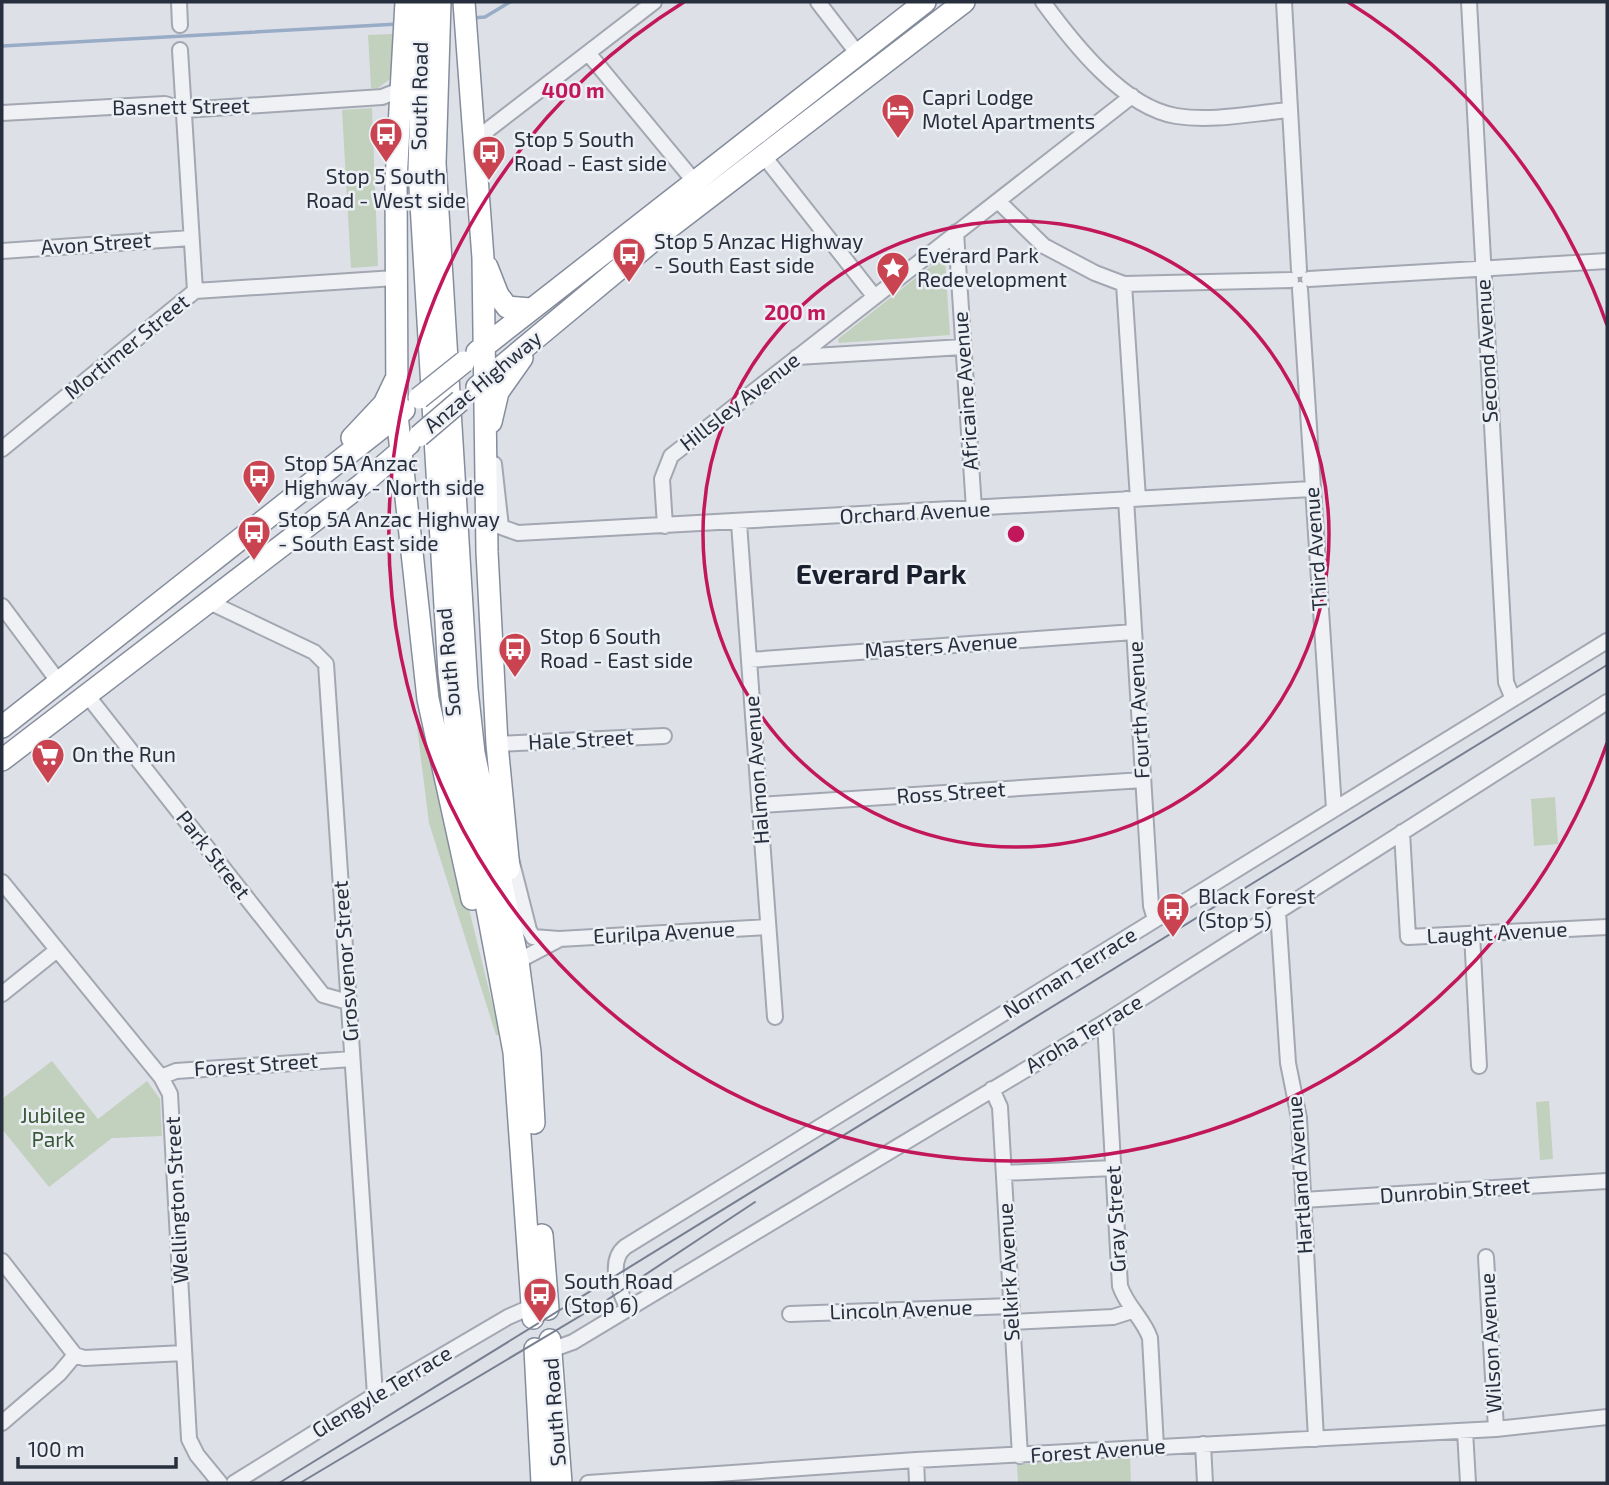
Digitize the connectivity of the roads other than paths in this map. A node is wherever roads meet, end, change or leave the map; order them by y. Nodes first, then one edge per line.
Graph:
1 (179, 2) edge
2 (406, 2) edge
3 (435, 2) edge
4 (464, 2) edge
5 (654, 2) edge
6 (818, 2) edge
7 (925, 2) edge
8 (964, 2) edge
9 (1043, 2) edge
10 (1284, 2) edge
11 (1469, 2) edge
12 (180, 25) dead end
13 (420, 36) junction
14 (180, 50) dead end
15 (588, 53) junction
16 (858, 54) junction
17 (807, 93) junction
18 (391, 94) junction
19 (1132, 96) junction
20 (184, 110) junction
21 (1290, 110) junction
22 (822, 112) junction
23 (2, 113) edge
24 (476, 139) junction
25 (763, 155) junction
26 (694, 181) junction
27 (999, 202) junction
28 (956, 232) junction
29 (191, 238) junction
30 (611, 246) junction
31 (2, 251) edge
32 (483, 258) junction
33 (1607, 261) edge
34 (625, 264) junction
35 (1482, 267) junction
36 (395, 278) junction
37 (1300, 280) junction
38 (1124, 284) junction
39 (195, 291) junction
40 (874, 296) junction
41 (530, 309) junction
42 (540, 334) junction
43 (963, 346) junction
44 (483, 347) junction
45 (797, 357) junction
46 (396, 379) junction
47 (483, 382) junction
48 (397, 415) junction
49 (489, 440) junction
50 (2, 449) edge
51 (401, 451) junction
52 (319, 478) junction
53 (361, 485) junction
54 (1312, 489) junction
55 (1132, 499) junction
56 (406, 506) junction
57 (974, 509) junction
58 (738, 523) junction
59 (664, 526) junction
60 (518, 533) junction
61 (487, 552) junction
62 (213, 561) junction
63 (256, 563) junction
64 (206, 601) junction
65 (2, 606) edge
66 (1134, 632) junction
67 (1607, 641) edge
68 (749, 660) junction
69 (58, 681) junction
70 (87, 695) junction
71 (1513, 699) junction
72 (1607, 702) edge
73 (4, 725) edge
74 (39, 732) junction
75 (664, 736) dead end
76 (498, 744) junction
77 (2, 749) edge
78 (2, 760) edge
79 (1143, 780) junction
80 (760, 806) junction
81 (1334, 809) junction
82 (1402, 832) junction
83 (506, 837) junction
84 (2, 882) edge
85 (1278, 911) junction
86 (1156, 919) junction
87 (768, 927) junction
88 (1607, 927) edge
89 (1472, 934) junction
90 (559, 939) junction
91 (57, 950) junction
92 (517, 956) junction
93 (2, 994) edge
94 (348, 1002) junction
95 (775, 1017) dead end
96 (1105, 1023) junction
97 (513, 1052) junction
98 (352, 1059) junction
99 (1479, 1066) dead end
100 (161, 1077) junction
101 (992, 1089) junction
102 (1113, 1168) junction
103 (1004, 1173) junction
104 (1607, 1181) edge
105 (1303, 1200) junction
106 (1486, 1257) dead end
107 (2, 1261) edge
108 (1011, 1306) junction
109 (628, 1309) junction
110 (538, 1311) junction
111 (1132, 1311) junction
112 (790, 1314) dead end
113 (1012, 1322) junction
114 (545, 1346) junction
115 (184, 1353) junction
116 (75, 1355) junction
117 (374, 1395) junction
118 (1607, 1418) edge
119 (2, 1423) edge
120 (1496, 1429) junction
121 (1465, 1431) junction
122 (1316, 1439) junction
123 (1203, 1444) junction
124 (1156, 1447) junction
125 (1020, 1456) junction
126 (916, 1460) junction
127 (692, 1479) edge
128 (220, 1483) edge
129 (234, 1483) edge
130 (542, 1483) edge
131 (561, 1483) edge
132 (588, 1483) edge
133 (917, 1483) edge
134 (1205, 1483) edge
135 (1468, 1483) edge

1 - 12 street
2 - 13 highway
3 - 13 highway, South Road
4 - 24 highway
5 - 15 street
6 - 16 street
7 - 16 highway, Anzac Highway
8 - 22 highway, Anzac Highway
9 - 19 street
10 - 21 street, Third Avenue
11 - 35 street, Second Avenue
13 - 18 highway
13 - 92 highway, South Road
13 - 97 highway, South Road
14 - 20 street
15 - 24 street
15 - 26 street
16 - 17 highway, Anzac Highway
17 - 22 highway
17 - 26 highway, Anzac Highway
18 - 20 street, Basnett Street
18 - 36 highway
19 - 21 street
19 - 27 street, Hillsley Avenue
20 - 23 street, Basnett Street
20 - 29 street
21 - 37 street, Third Avenue
22 - 25 highway, Anzac Highway
24 - 32 highway
25 - 34 highway, Anzac Highway
25 - 40 street
26 - 30 highway, Anzac Highway
27 - 28 street, Hillsley Avenue
27 - 38 street
28 - 40 street, Hillsley Avenue
28 - 43 street, Africaine Avenue
29 - 31 street, Avon Street
29 - 39 street
30 - 34 highway
30 - 41 highway, Anzac Highway
32 - 41 highway
32 - 44 highway
33 - 35 street
34 - 42 highway, Anzac Highway
35 - 37 street
35 - 71 street, Second Avenue
36 - 39 street, Mortimer Street
36 - 46 highway
37 - 38 street
37 - 54 street, Third Avenue
38 - 55 street, Fourth Avenue
39 - 50 street, Mortimer Street
40 - 45 street, Hillsley Avenue
41 - 44 highway, Anzac Highway
42 - 47 highway, Anzac Highway
42 - 49 highway
43 - 45 street
43 - 57 street, Africaine Avenue
44 - 47 highway
44 - 48 highway, Anzac Highway, bridge
45 - 59 street, Hillsley Avenue
46 - 48 highway
46 - 52 highway
47 - 51 highway, Anzac Highway, bridge
47 - 61 highway
48 - 51 highway
48 - 52 highway, Anzac Highway
49 - 60 street
49 - 61 highway
51 - 53 highway, Anzac Highway
51 - 56 highway
52 - 62 highway, Anzac Highway
53 - 56 highway
53 - 63 highway, Anzac Highway
54 - 55 street, Orchard Avenue
54 - 81 street, Third Avenue
55 - 57 street, Orchard Avenue
55 - 66 street, Fourth Avenue
56 - 97 highway
57 - 58 street, Orchard Avenue
58 - 59 street, Orchard Avenue
58 - 68 street, Halmon Avenue
59 - 60 street, Orchard Avenue
60 - 61 street, Orchard Avenue
61 - 76 highway
62 - 63 highway
62 - 69 highway, Anzac Highway
63 - 64 highway, Anzac Highway
64 - 70 highway, Anzac Highway
64 - 94 street, Grosvenor Street
65 - 69 street
66 - 68 street, Masters Avenue
66 - 79 street, Fourth Avenue
67 - 71 street, Norman Terrace
68 - 80 street, Halmon Avenue
69 - 73 highway, Anzac Highway
70 - 74 highway, Anzac Highway
70 - 94 street, Park Street
71 - 81 street, Norman Terrace
72 - 82 street, Aroha Terrace
73 - 74 highway
74 - 78 highway, Anzac Highway
75 - 76 street, Hale Street
76 - 83 highway
77 - 78 highway
79 - 80 street, Ross Street
79 - 86 street, Fourth Avenue
80 - 87 street, Halmon Avenue
81 - 86 street, Norman Terrace
82 - 85 street, Aroha Terrace
82 - 89 street, Laught Avenue
83 - 90 street, Eurilpa Avenue
83 - 92 highway
84 - 91 street, Wellington Street
85 - 96 street, Aroha Terrace
85 - 105 street, Hartland Avenue
86 - 109 street, Norman Terrace
87 - 90 street, Eurilpa Avenue
87 - 95 street, Halmon Avenue
88 - 89 street, Laught Avenue
89 - 99 street
90 - 92 street, Eurilpa Avenue
91 - 93 street
91 - 100 street, Wellington Street
92 - 110 highway, South Road
94 - 98 street, Grosvenor Street
96 - 101 street, Aroha Terrace
96 - 102 street, Gray Street
97 - 110 highway, South Road
98 - 100 street, Forest Street
98 - 117 street, Grosvenor Street
100 - 115 street, Wellington Street
101 - 103 street, Selkirk Avenue
101 - 109 street, Aroha Terrace
102 - 103 street
102 - 111 street, Gray Street
103 - 108 street, Selkirk Avenue
104 - 105 street, Dunrobin Street
105 - 122 street, Hartland Avenue
106 - 120 street, Wilson Avenue
107 - 116 street
108 - 112 street, Lincoln Avenue
108 - 113 street, Selkirk Avenue
109 - 114 street, Aroha Terrace
110 - 117 street, Glengyle Terrace
111 - 113 street
111 - 124 street, Gray Street
113 - 125 street, Selkirk Avenue
114 - 130 highway, South Road
114 - 131 highway, South Road
115 - 116 street
115 - 128 street, Wellington Street
116 - 119 street
117 - 129 street, Glengyle Terrace
118 - 120 street, Forest Avenue
120 - 121 street, Forest Avenue
121 - 122 street, Forest Avenue
121 - 135 street
122 - 123 street, Forest Avenue
123 - 124 street, Forest Avenue
123 - 134 street
124 - 125 street, Forest Avenue
125 - 126 street, Forest Avenue
126 - 127 street, Forest Avenue
126 - 133 street
127 - 132 street, Forest Avenue

